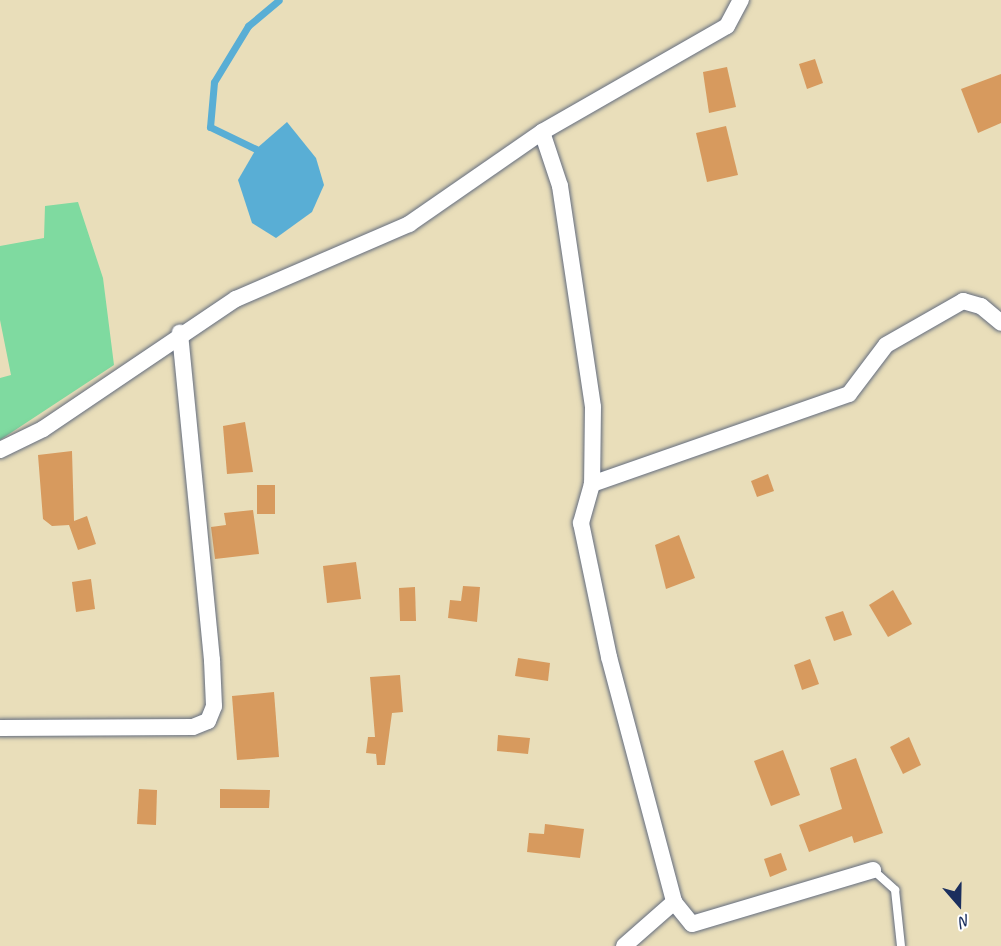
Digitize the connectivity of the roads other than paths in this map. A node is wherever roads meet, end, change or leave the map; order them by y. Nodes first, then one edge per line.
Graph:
1 (741, 0) edge
2 (542, 132) junction
3 (1001, 323) edge
4 (180, 333) junction
5 (0, 450) edge
6 (592, 484) junction
7 (0, 728) edge
8 (873, 870) joint
9 (674, 902) junction
10 (624, 946) edge
11 (901, 946) edge

1 - 2 street
2 - 4 street
2 - 6 street
3 - 6 street
4 - 5 street
4 - 7 street
6 - 9 street
8 - 9 street
8 - 11 lane
9 - 10 street

